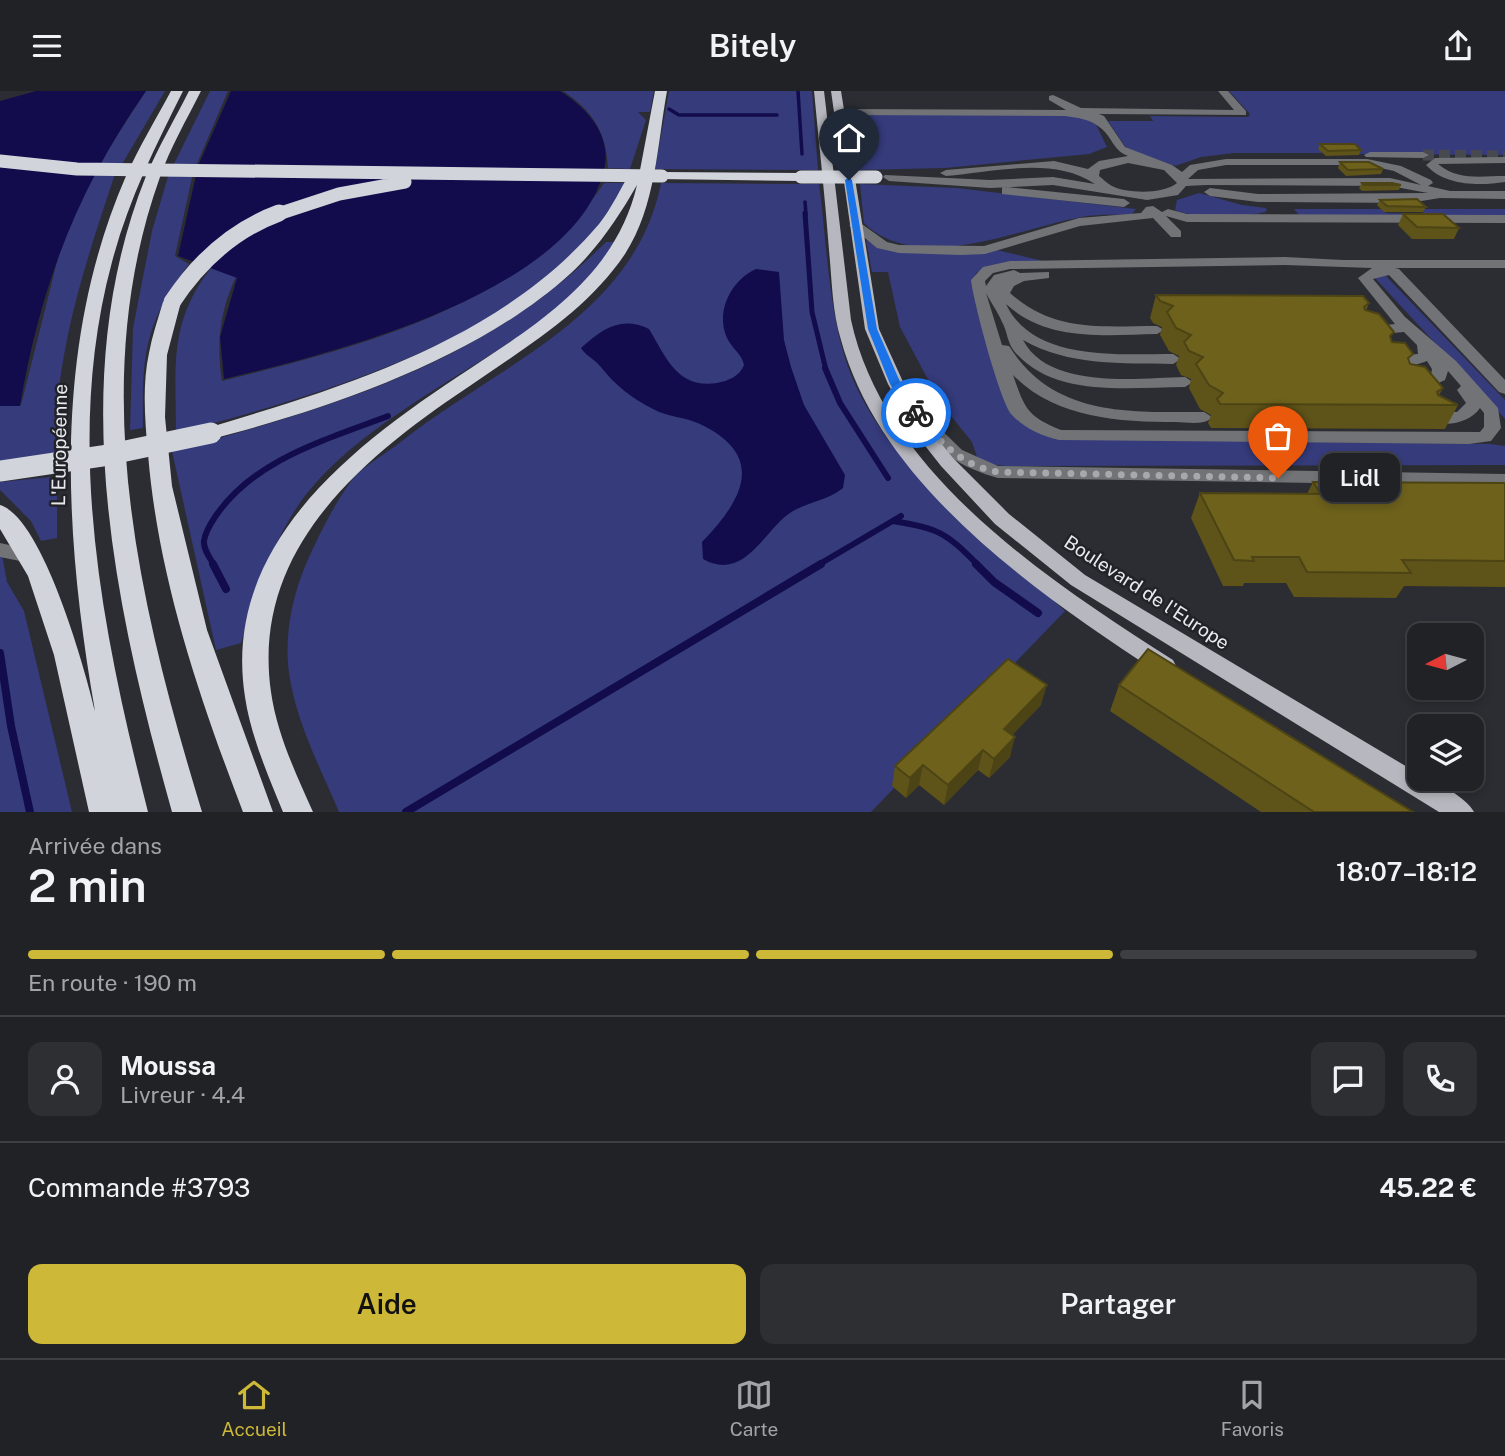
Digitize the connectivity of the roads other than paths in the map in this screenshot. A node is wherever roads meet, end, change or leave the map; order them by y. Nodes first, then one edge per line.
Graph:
1 (177, 91) edge
2 (195, 91) edge
3 (660, 91) edge
4 (1223, 91) edge
5 (832, 92) edge
6 (1053, 98) dead end
7 (1079, 111) junction
8 (839, 112) junction
9 (655, 115) junction
10 (1104, 126) junction
11 (1116, 145) junction
12 (1363, 158) junction
13 (1505, 160) edge
14 (0, 161) edge
15 (1100, 163) junction
16 (1199, 163) junction
17 (1158, 164) junction
18 (662, 176) junction
19 (883, 177) junction
20 (1093, 177) junction
21 (1504, 178) edge
22 (923, 181) junction
23 (1182, 182) junction
24 (1122, 192) junction
25 (1216, 193) junction
26 (1449, 194) junction
27 (1505, 195) edge
28 (1159, 212) junction
29 (1505, 219) edge
30 (855, 225) junction
31 (1179, 238) dead end
32 (1329, 264) junction
33 (1505, 264) edge
34 (1394, 272) junction
35 (1505, 272) edge
36 (1006, 317) junction
37 (1402, 321) junction
38 (1157, 330) dead end
39 (1363, 331) edge
40 (1426, 347) junction
41 (1173, 359) dead end
42 (1389, 361) edge
43 (1185, 382) dead end
44 (1407, 383) edge
45 (1505, 389) edge
46 (906, 403) junction
47 (1204, 417) dead end
48 (1435, 417) edge
49 (0, 471) edge
50 (1343, 479) junction
51 (1505, 480) edge
52 (1383, 496) edge
53 (0, 513) edge
54 (0, 550) edge
55 (30, 556) junction
56 (1178, 675) edge
57 (104, 812) edge
58 (133, 812) edge
59 (187, 812) edge
60 (258, 812) edge
61 (298, 812) edge
62 (1461, 812) edge

1 - 58 highway, L'Européenne
2 - 59 highway
3 - 9 highway
4 - 7 street
5 - 8 main road, Boulevard de l'Europe
5 - 56 main road, Boulevard de l'Europe
6 - 7 street
7 - 10 street
8 - 10 street
8 - 30 main road, Boulevard de l'Europe
9 - 49 highway, bridge
9 - 61 highway
10 - 11 street
11 - 15 street
11 - 17 street
12 - 16 street
12 - 16 street
12 - 26 street
13 - 21 street
14 - 18 highway, bridge
15 - 17 street
15 - 20 street
16 - 23 street
16 - 26 street
17 - 23 street
18 - 19 highway, bridge
18 - 60 highway, bridge
19 - 20 street
19 - 22 street
20 - 24 street
22 - 24 street
22 - 28 street
23 - 24 street
23 - 25 street
23 - 26 street
23 - 26 street
23 - 28 street
24 - 28 street
25 - 26 street
25 - 26 street
26 - 27 street
28 - 29 street
28 - 30 street
28 - 31 street
30 - 46 main road, Boulevard de l'Europe
32 - 33 street
32 - 36 street
32 - 38 street
32 - 40 street
32 - 47 street
34 - 35 street
34 - 37 street
34 - 45 street
36 - 41 street
36 - 43 street
37 - 39 street
37 - 40 street
40 - 42 street
40 - 44 street
40 - 48 street
46 - 50 street
46 - 62 main road, Boulevard de l'Europe
50 - 51 street
50 - 52 street
53 - 55 highway
54 - 55 street
55 - 57 highway

